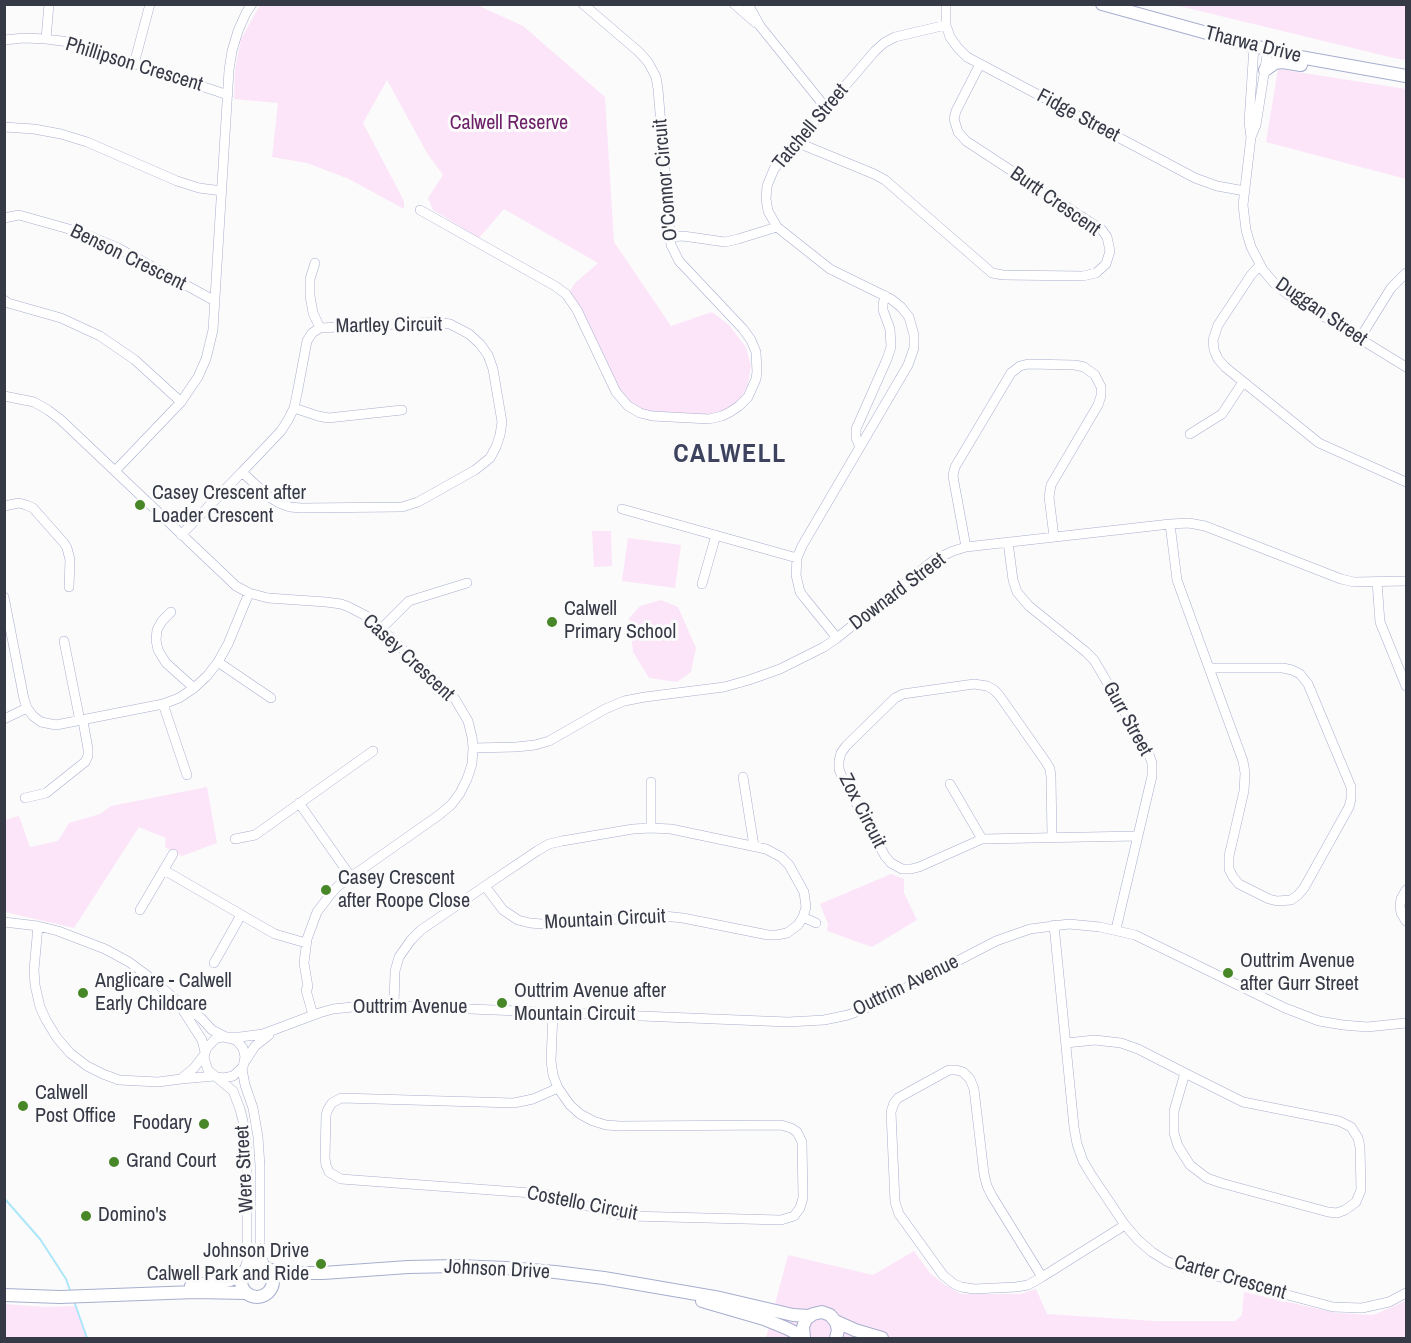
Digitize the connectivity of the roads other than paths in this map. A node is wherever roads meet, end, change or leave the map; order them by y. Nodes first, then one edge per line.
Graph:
1 (49, 4) edge
2 (150, 4) edge
3 (252, 4) edge
4 (583, 4) edge
5 (734, 4) edge
6 (748, 4) edge
7 (946, 4) edge
8 (1102, 4) edge
9 (946, 24) junction
10 (760, 26) junction
11 (46, 39) junction
12 (4, 40) edge
13 (1254, 46) junction
14 (1268, 50) junction
15 (134, 64) junction
16 (980, 64) junction
17 (1352, 66) junction
18 (1265, 70) junction
19 (1407, 76) edge
20 (228, 94) junction
21 (826, 108) junction
22 (4, 128) edge
23 (1251, 136) junction
24 (796, 142) junction
25 (222, 191) junction
26 (1245, 191) junction
27 (420, 210) dead end
28 (4, 218) edge
29 (777, 227) junction
30 (669, 237) junction
31 (315, 263) dead end
32 (1260, 266) junction
33 (1407, 273) edge
34 (886, 296) junction
35 (4, 300) edge
36 (215, 301) junction
37 (320, 328) junction
38 (1360, 338) junction
39 (1407, 367) edge
40 (1243, 382) junction
41 (4, 396) edge
42 (181, 402) junction
43 (294, 408) junction
44 (402, 410) dead end
45 (1190, 434) dead end
46 (860, 447) junction
47 (115, 471) junction
48 (242, 471) junction
49 (1407, 482) edge
50 (4, 506) edge
51 (622, 509) dead end
52 (1170, 524) junction
53 (181, 535) junction
54 (716, 535) junction
55 (1054, 537) junction
56 (1008, 542) junction
57 (966, 547) junction
58 (798, 558) junction
59 (1407, 581) edge
60 (1377, 582) junction
61 (467, 583) dead end
62 (702, 584) dead end
63 (69, 587) dead end
64 (249, 593) junction
65 (4, 597) edge
66 (171, 612) dead end
67 (7, 626) edge
68 (381, 629) junction
69 (837, 638) junction
70 (64, 641) dead end
71 (218, 663) junction
72 (1209, 668) junction
73 (1406, 682) edge
74 (194, 688) junction
75 (271, 698) dead end
76 (163, 704) junction
77 (27, 708) junction
78 (4, 719) edge
79 (81, 721) junction
80 (473, 748) junction
81 (373, 751) dead end
82 (187, 775) dead end
83 (743, 777) dead end
84 (651, 782) dead end
85 (950, 784) dead end
86 (25, 798) dead end
87 (299, 803) junction
88 (651, 828) junction
89 (1138, 836) junction
90 (1052, 837) junction
91 (235, 839) dead end
92 (982, 839) junction
93 (754, 846) junction
94 (173, 854) dead end
95 (164, 870) junction
96 (351, 877) junction
97 (485, 886) junction
98 (1407, 890) edge
99 (140, 910) dead end
100 (242, 915) junction
101 (803, 917) junction
102 (1407, 921) edge
103 (4, 922) edge
104 (816, 923) dead end
105 (1054, 925) junction
106 (39, 926) junction
107 (1116, 929) junction
108 (306, 943) junction
109 (214, 963) dead end
110 (177, 1001) junction
111 (394, 1005) junction
112 (553, 1012) junction
113 (316, 1014) junction
114 (1407, 1023) edge
115 (276, 1030) junction
116 (228, 1037) junction
117 (1066, 1043) junction
118 (205, 1052) junction
119 (243, 1065) junction
120 (1185, 1073) junction
121 (216, 1076) junction
122 (181, 1078) junction
123 (558, 1088) junction
124 (1125, 1225) junction
125 (267, 1269) junction
126 (243, 1273) junction
127 (323, 1273) junction
128 (1042, 1277) junction
129 (270, 1290) junction
130 (670, 1290) junction
131 (246, 1293) junction
132 (1407, 1293) edge
133 (4, 1295) edge
134 (135, 1295) junction
135 (809, 1316) junction
136 (835, 1321) junction
137 (804, 1338) edge
138 (836, 1338) edge
139 (882, 1338) edge

1 - 11 street
2 - 15 street
3 - 20 street
4 - 30 street, O'Connor Circuit
5 - 10 street
6 - 10 street
7 - 9 street, Fidge Street
8 - 13 main road, Tharwa Drive
9 - 16 street, Fidge Street
9 - 21 street, Tatchell Street
10 - 21 street
11 - 12 street, Phillipson Crescent
11 - 15 street, Phillipson Crescent
13 - 14 main road, Tharwa Drive
13 - 23 street, Duggan Street
14 - 17 main road, Tharwa Drive
14 - 18 street, Duggan Street
15 - 20 street, Phillipson Crescent
16 - 24 street, Burtt Crescent
16 - 26 street, Fidge Street
17 - 18 main road
17 - 19 main road, Tharwa Drive
18 - 23 street, Duggan Street
20 - 25 street
21 - 24 street, Tatchell Street
22 - 25 street
23 - 26 street, Duggan Street
24 - 29 street, Tatchell Street
25 - 36 street
26 - 32 street, Duggan Street
27 - 30 street, O'Connor Circuit
28 - 36 street, Benson Crescent
29 - 30 street
29 - 34 street, Tatchell Street
31 - 37 street
32 - 38 street, Duggan Street
32 - 40 street
33 - 38 street
34 - 46 street, Tatchell Street
34 - 46 street, Tatchell Street
35 - 42 street
36 - 42 street
37 - 43 street, Martley Circuit
37 - 48 street, Martley Circuit
38 - 39 street, Duggan Street
40 - 45 street
40 - 49 street
41 - 47 street, Casey Crescent
42 - 47 street
43 - 44 street
43 - 48 street, Martley Circuit
46 - 58 street, Tatchell Street
47 - 53 street, Casey Crescent
48 - 53 street, Martley Circuit
50 - 63 street
51 - 54 street
52 - 55 street, Downard Street
52 - 60 street, Downard Street
52 - 72 street
53 - 64 street, Casey Crescent
54 - 58 street
54 - 62 street
55 - 56 street, Downard Street
55 - 57 street
56 - 57 street, Downard Street
56 - 89 street, Gurr Street
57 - 69 street, Downard Street
58 - 69 street, Tatchell Street
59 - 60 street, Downard Street
60 - 73 street
61 - 68 street
64 - 68 street, Casey Crescent
64 - 71 street
65 - 67 street
66 - 74 street
67 - 77 street
68 - 80 street, Casey Crescent
69 - 80 street, Downard Street
70 - 79 street
71 - 74 street
71 - 75 street
72 - 72 street
74 - 76 street
76 - 79 street
76 - 82 street
77 - 78 street
77 - 79 street
79 - 86 street
80 - 96 street, Casey Crescent
81 - 87 street
83 - 93 street
84 - 88 street
85 - 92 street
87 - 91 street
87 - 96 street
88 - 93 street
88 - 97 street
89 - 90 street, Zox Circuit
89 - 107 street, Gurr Street
90 - 92 street, Zox Circuit
90 - 92 street, Zox Circuit
93 - 101 street
94 - 95 street
95 - 99 street
95 - 100 street
96 - 108 street, Casey Crescent
97 - 101 street, Mountain Circuit
97 - 111 street
98 - 102 street
100 - 108 street
100 - 109 street
101 - 104 street
103 - 106 street
105 - 107 street, Outtrim Avenue
105 - 112 street, Outtrim Avenue
105 - 117 street, Carter Crescent
106 - 110 street
106 - 122 street
107 - 114 street, Outtrim Avenue
108 - 113 street, Casey Crescent
110 - 116 street
110 - 118 street
111 - 112 street, Outtrim Avenue
111 - 113 street, Outtrim Avenue
112 - 123 street, Costello Circuit
113 - 115 street, Outtrim Avenue
115 - 116 street, Outtrim Avenue
115 - 119 street, Outtrim Avenue
116 - 118 street
116 - 119 street
117 - 120 street
117 - 124 street, Carter Crescent
118 - 121 street
118 - 122 street
119 - 121 street
119 - 125 street, Were Street
120 - 120 street
121 - 122 street
121 - 126 street, Were Street
123 - 123 street, Costello Circuit
124 - 128 street
124 - 132 street, Carter Crescent
125 - 126 main road
125 - 127 main road, Johnson Drive
125 - 129 main road
126 - 131 main road
126 - 134 main road
127 - 129 main road, Johnson Drive
127 - 130 main road, Johnson Drive
128 - 128 street
129 - 131 main road
130 - 135 main road, Johnson Drive
130 - 137 main road, Johnson Drive
131 - 134 main road
133 - 134 main road
135 - 136 main road, Johnson Drive
135 - 137 main road
136 - 138 main road
136 - 139 main road

